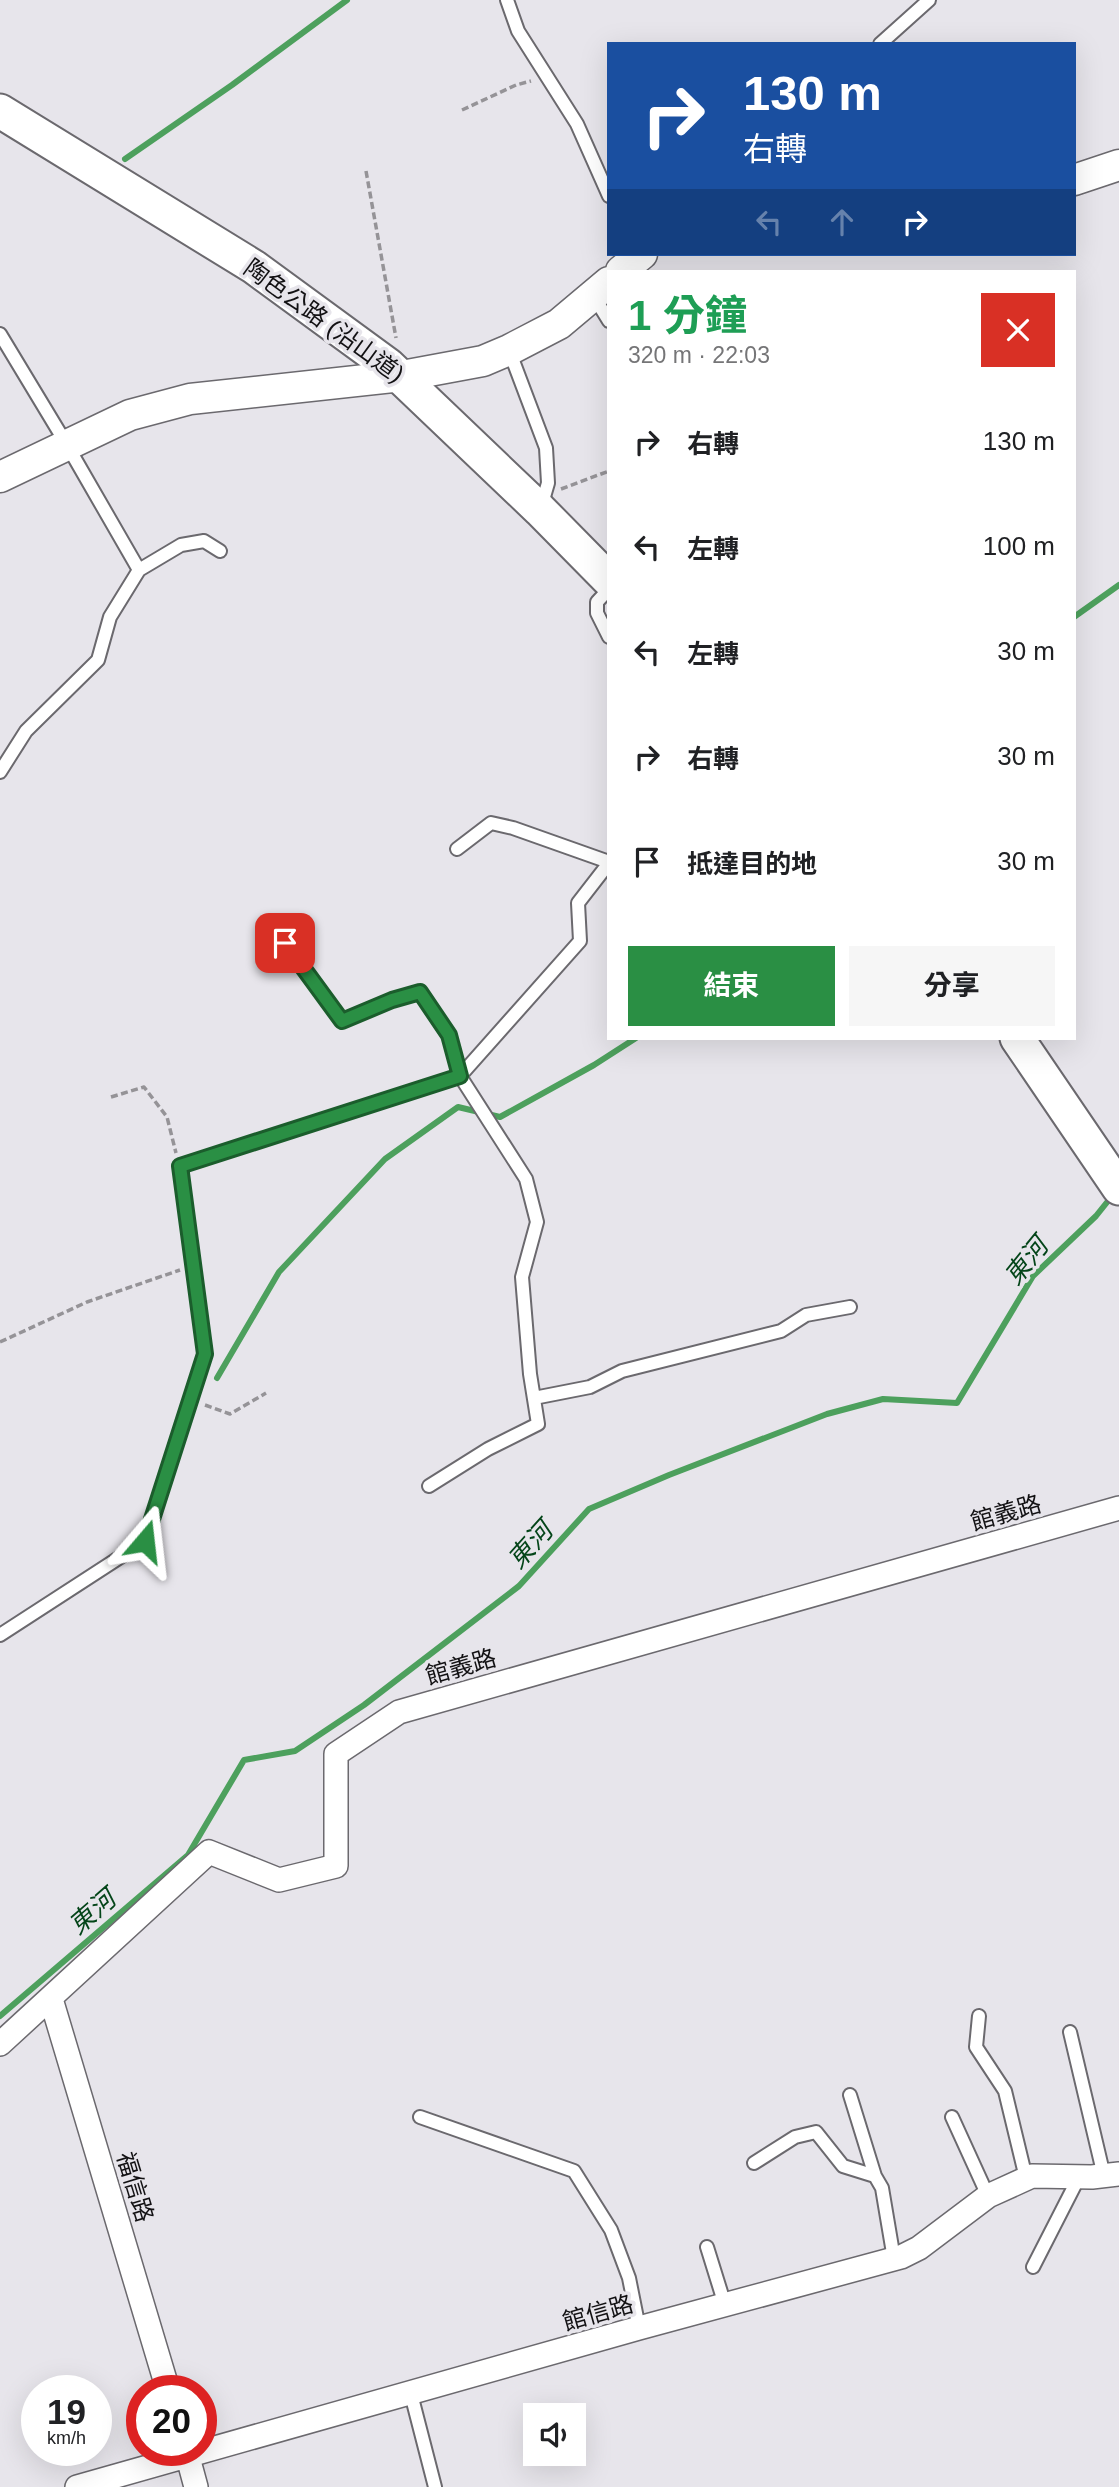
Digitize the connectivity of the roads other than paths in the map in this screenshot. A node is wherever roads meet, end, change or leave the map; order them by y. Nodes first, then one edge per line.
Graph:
1 (507, 0) edge
2 (929, 0) edge
3 (882, 42) edge
4 (0, 111) edge
5 (1119, 165) edge
6 (1076, 179) edge
7 (607, 192) edge
8 (601, 288) edge
9 (607, 313) edge
10 (0, 334) edge
11 (509, 350) junction
12 (402, 376) junction
13 (67, 445) junction
14 (0, 477) edge
15 (540, 510) junction
16 (220, 551) dead end
17 (139, 570) junction
18 (607, 578) edge
19 (607, 591) edge
20 (607, 633) edge
21 (0, 772) edge
22 (457, 849) dead end
23 (607, 862) edge
24 (607, 866) edge
25 (285, 943) dead end
26 (1018, 1040) edge
27 (460, 1076) junction
28 (1115, 1182) edge
29 (850, 1307) dead end
30 (534, 1398) junction
31 (429, 1486) dead end
32 (1119, 1508) edge
33 (0, 1635) edge
34 (51, 1999) junction
35 (979, 2016) dead end
36 (1070, 2032) dead end
37 (0, 2044) edge
38 (850, 2095) dead end
39 (420, 2117) dead end
40 (952, 2117) dead end
41 (754, 2163) dead end
42 (1111, 2175) edge
43 (875, 2176) junction
44 (1079, 2177) junction
45 (1026, 2178) junction
46 (988, 2196) junction
47 (707, 2246) dead end
48 (894, 2259) junction
49 (1033, 2267) dead end
50 (725, 2305) junction
51 (639, 2328) junction
52 (164, 2375) edge
53 (411, 2394) junction
54 (217, 2444) edge
55 (143, 2466) edge
56 (191, 2466) edge
57 (77, 2487) edge
58 (196, 2487) edge
59 (435, 2487) edge

1 - 7 lane
2 - 3 lane
4 - 12 main road, 陶色公路 (沿山道)
5 - 6 street
8 - 9 lane
8 - 11 street
10 - 13 lane
11 - 12 street
11 - 15 lane
12 - 13 street
12 - 15 main road, 陶色公路 (沿山道)
13 - 14 street
13 - 17 lane
15 - 18 main road, 陶色公路 (沿山道)
16 - 17 lane
17 - 21 lane
19 - 20 lane
22 - 23 lane
24 - 27 lane
25 - 27 lane
26 - 28 main road
27 - 30 lane
27 - 33 lane
29 - 30 lane
30 - 31 lane
32 - 34 street, 館義路
34 - 37 street, 館義路
34 - 52 street, 福信路
35 - 45 lane
36 - 42 lane
38 - 43 lane
39 - 51 lane
40 - 46 lane
41 - 43 lane
42 - 44 street, 館信路
43 - 48 lane
44 - 45 street, 館信路
44 - 49 lane
45 - 46 street, 館信路
46 - 48 street, 館信路
47 - 50 lane
48 - 50 street, 館信路
50 - 51 street, 館信路
51 - 53 street, 館信路
53 - 54 street, 館信路
53 - 59 lane
55 - 57 street, 館信路
56 - 58 street

